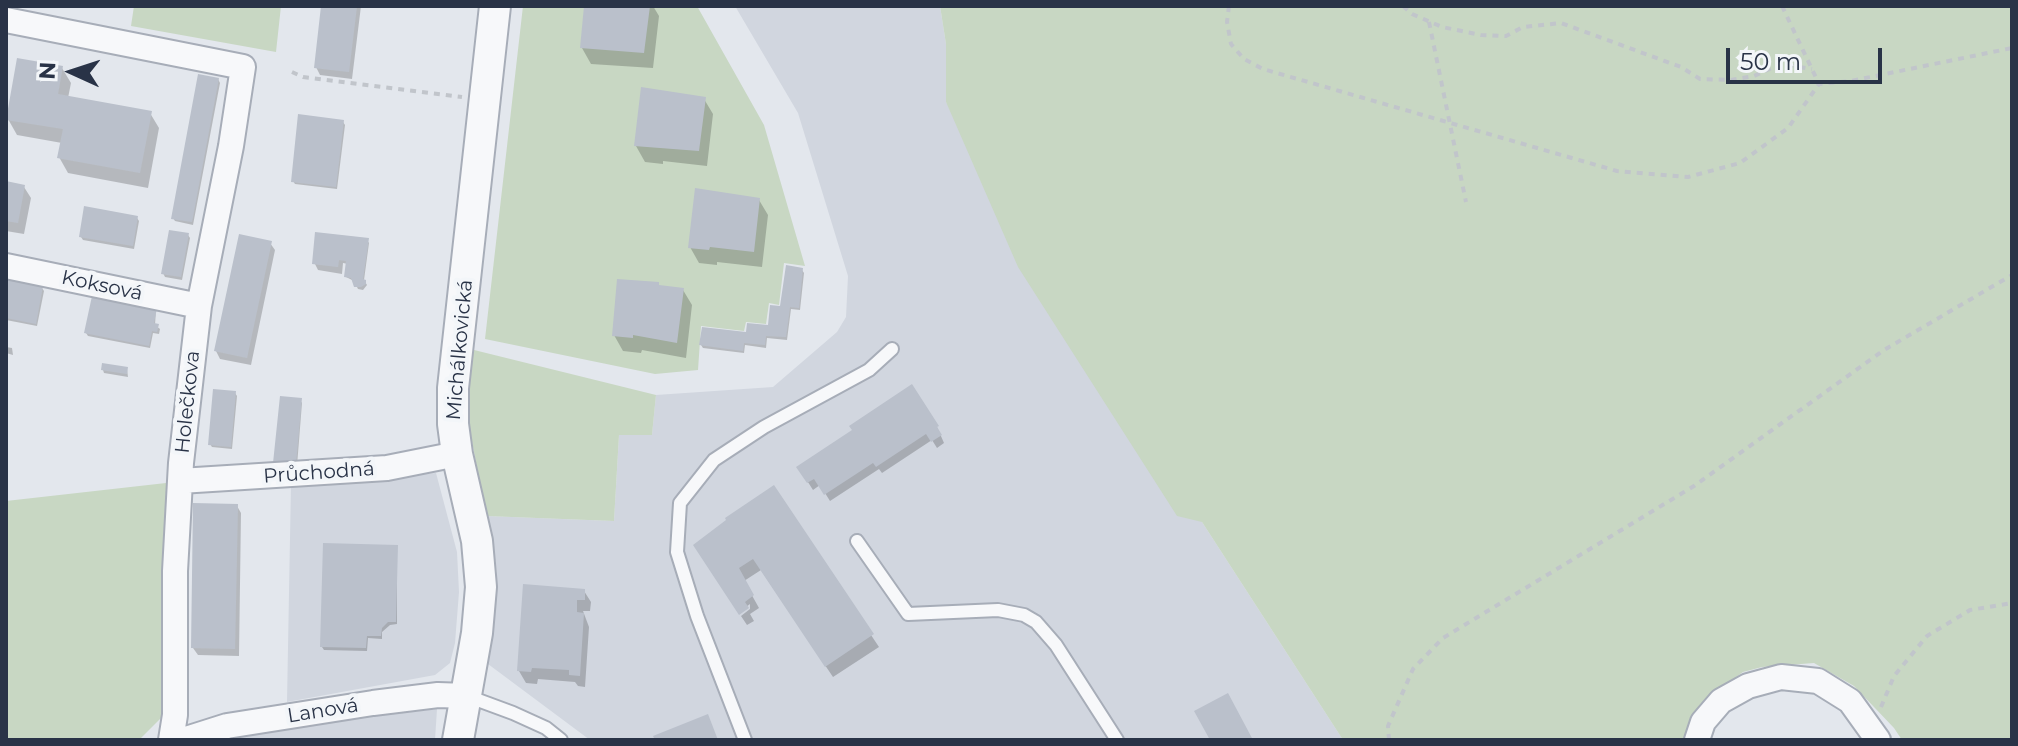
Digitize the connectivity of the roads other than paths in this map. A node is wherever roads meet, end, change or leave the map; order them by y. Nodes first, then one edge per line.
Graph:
1 (495, 6) edge
2 (6, 20) edge
3 (6, 266) edge
4 (199, 306) junction
5 (892, 349) dead end
6 (457, 454) junction
7 (180, 481) junction
8 (857, 541) dead end
9 (466, 696) junction
10 (1875, 735) edge
11 (171, 740) edge
12 (183, 740) edge
13 (458, 740) edge
14 (561, 740) edge
15 (745, 740) edge
16 (1117, 740) edge
17 (1697, 740) edge

1 - 6 street, Michálkovická
2 - 4 street, Holečkova
3 - 4 street, Koksová
4 - 7 street, Holečkova
5 - 15 lane
6 - 7 street, Průchodná
6 - 9 street, Michálkovická
7 - 11 street, Holečkova
8 - 16 lane
9 - 12 street, Lanová
9 - 13 street, Michálkovická
9 - 14 lane
10 - 17 street

